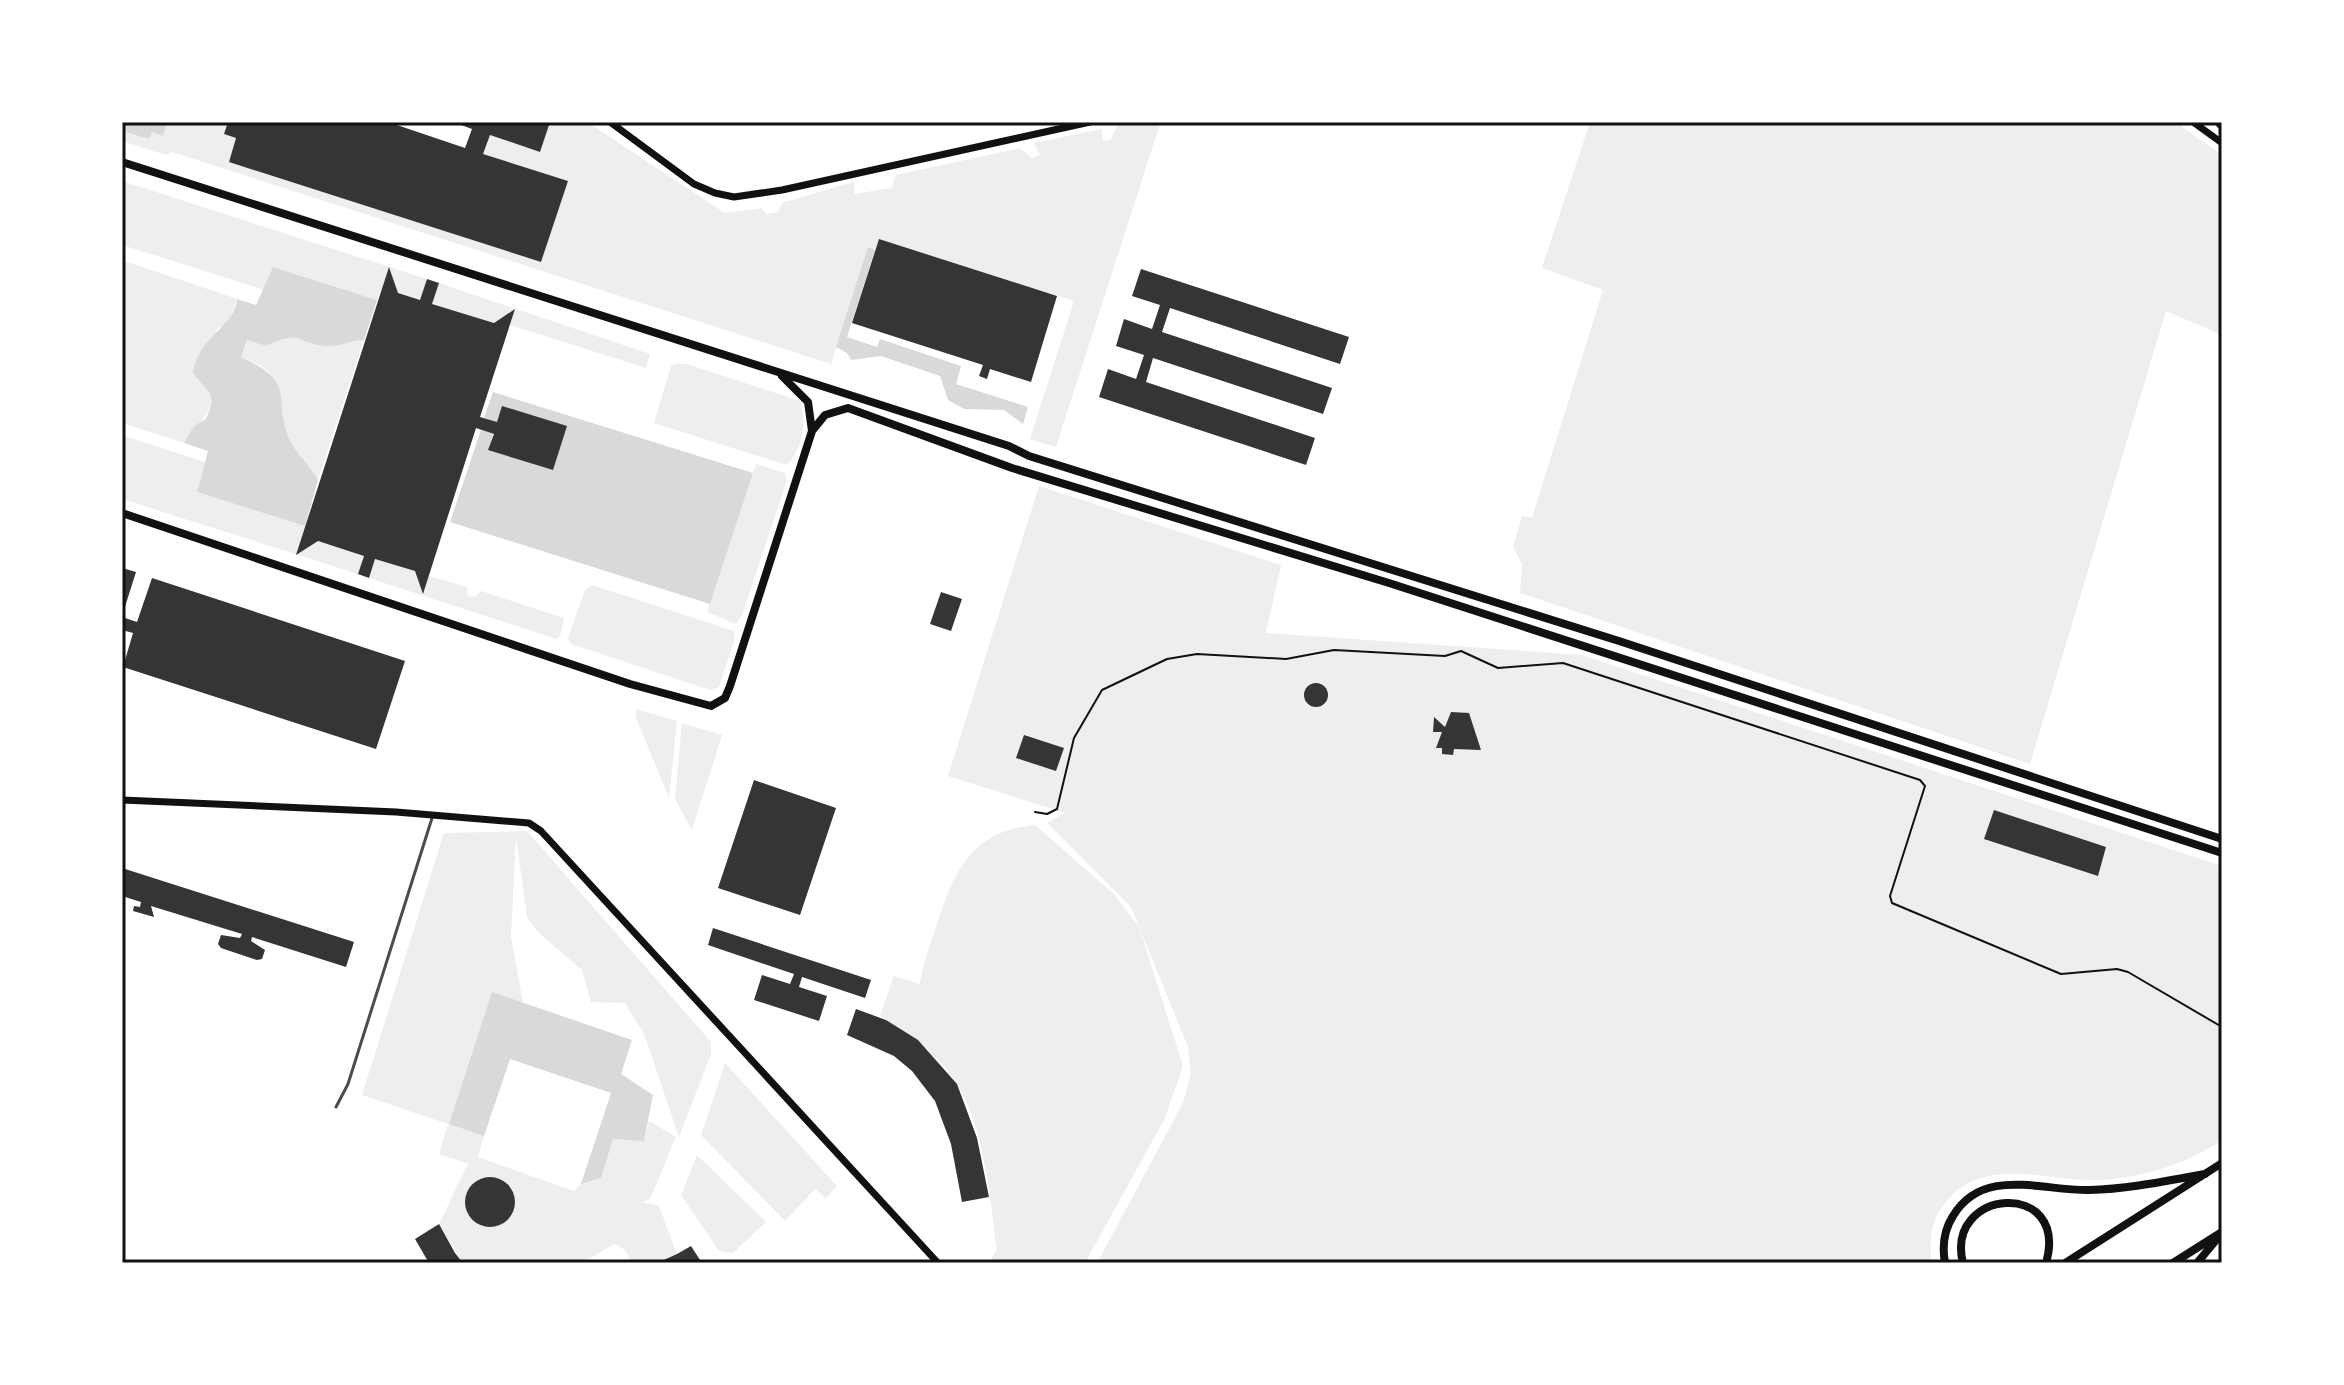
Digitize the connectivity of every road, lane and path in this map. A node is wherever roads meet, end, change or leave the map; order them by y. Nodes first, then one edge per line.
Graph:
1 (610, 122) edge
2 (1090, 122) edge
3 (2193, 122) edge
4 (2222, 143) edge
5 (122, 162) edge
6 (779, 373) junction
7 (812, 431) junction
8 (122, 513) edge
9 (122, 800) edge
10 (1035, 812) dead end
11 (433, 815) junction
12 (2222, 839) edge
13 (2222, 853) edge
14 (2222, 1027) edge
15 (336, 1107) dead end
16 (2222, 1163) edge
17 (2205, 1174) junction
18 (2222, 1233) edge
19 (938, 1263) edge
20 (1945, 1263) edge
21 (1963, 1263) edge
22 (2046, 1263) edge
23 (2065, 1263) edge
24 (2173, 1263) edge
25 (2197, 1263) edge

1 - 2 main road
3 - 4 main road
5 - 6 highway
6 - 7 highway
6 - 12 highway
7 - 8 highway
7 - 13 highway
9 - 11 main road
10 - 14 path
11 - 15 lane
11 - 19 main road
16 - 17 highway
17 - 20 highway
17 - 23 highway
18 - 24 highway
18 - 25 highway
21 - 22 highway

